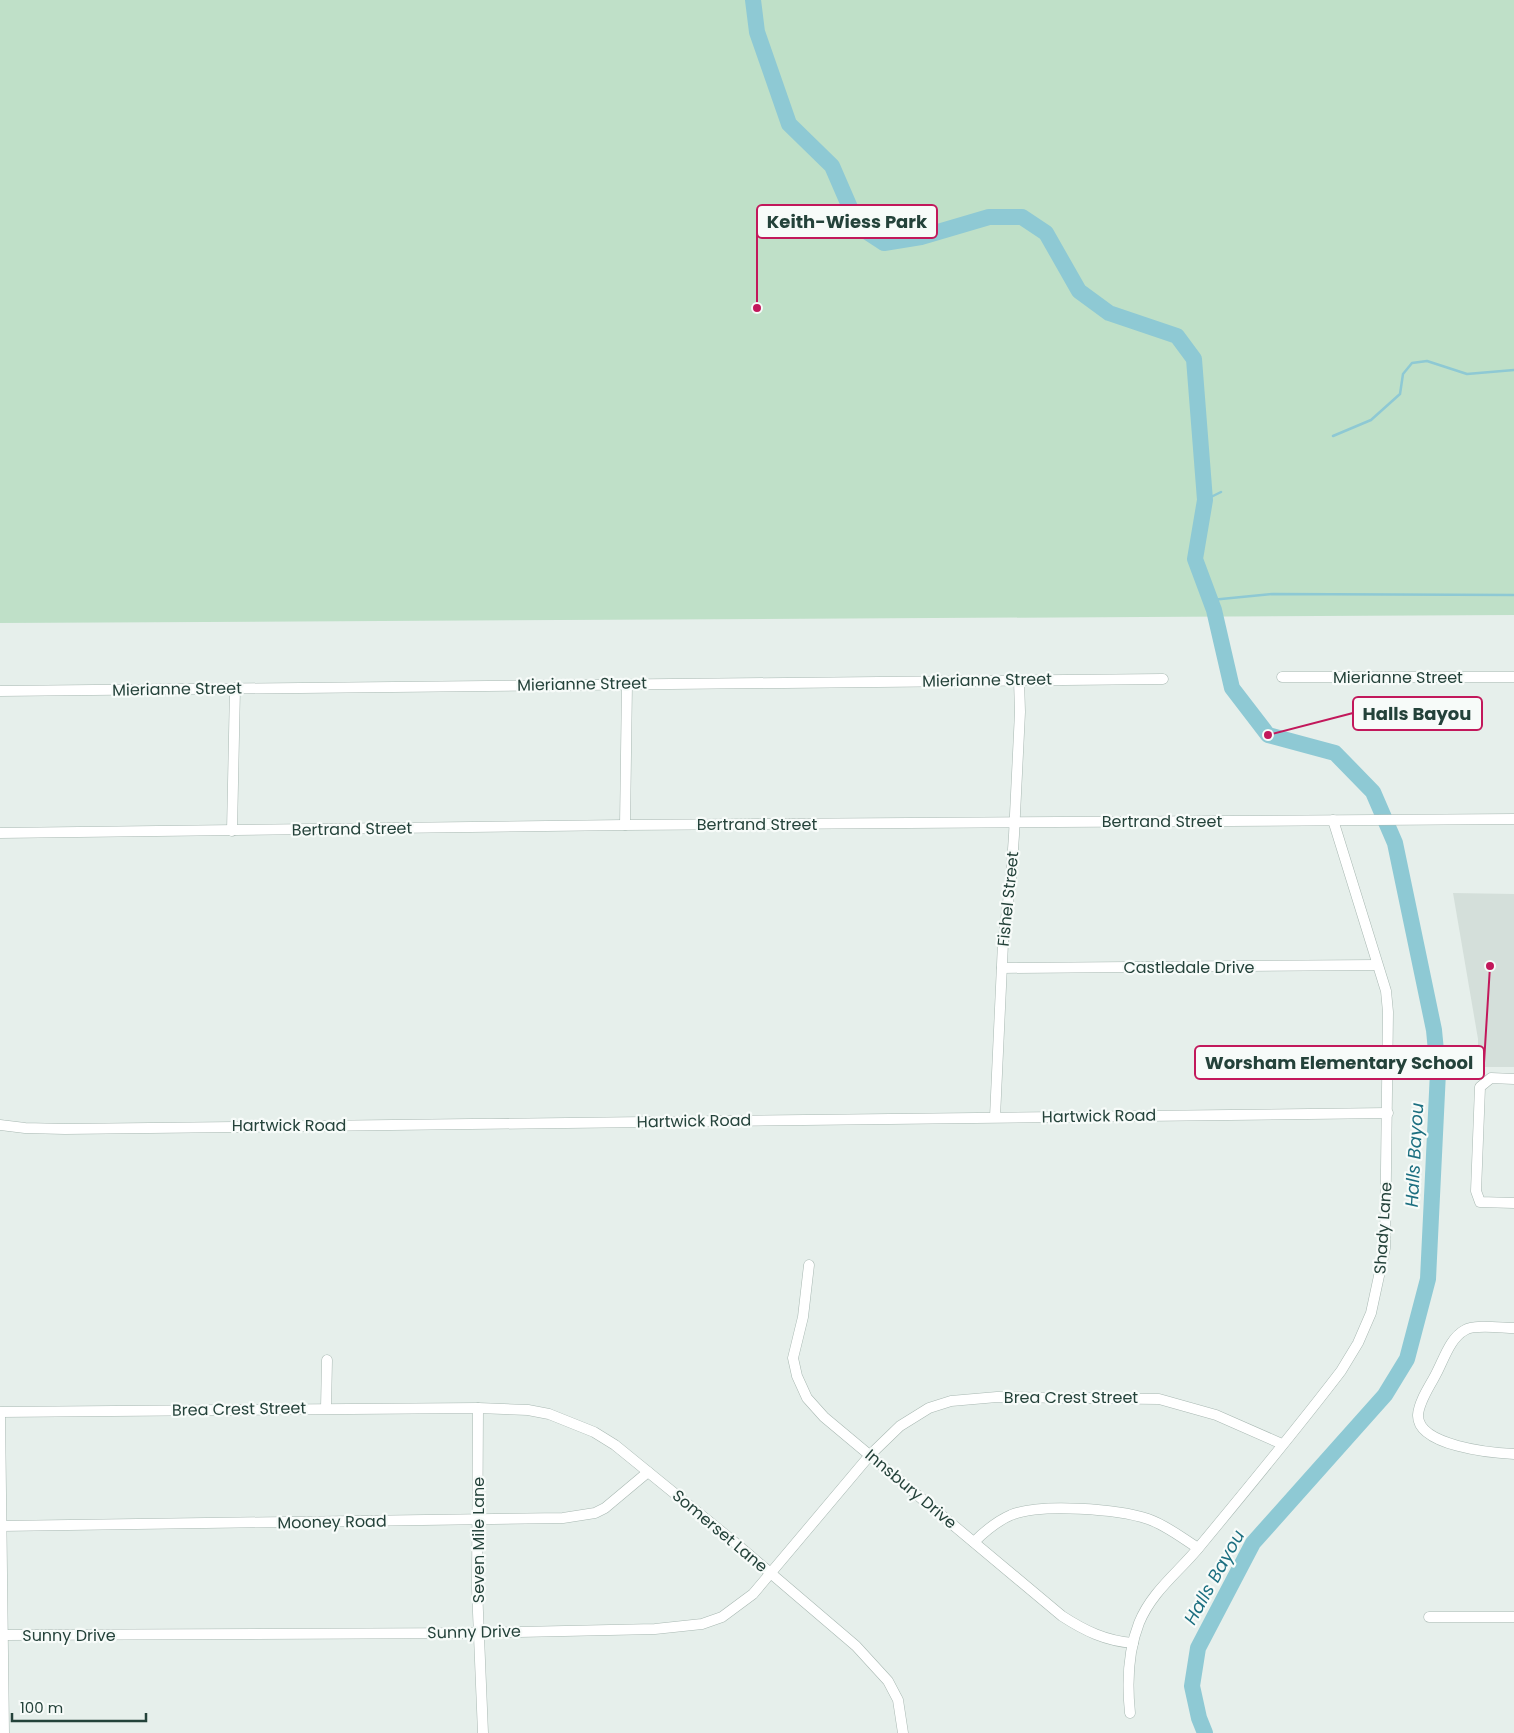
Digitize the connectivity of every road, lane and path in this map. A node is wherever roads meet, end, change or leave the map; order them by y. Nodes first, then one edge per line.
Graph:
1 (1282, 677) dead end
2 (1514, 677) edge
3 (1163, 678) dead end
4 (1019, 680) junction
5 (627, 684) junction
6 (235, 688) junction
7 (0, 691) edge
8 (1333, 820) junction
9 (1514, 820) edge
10 (1014, 822) junction
11 (625, 825) junction
12 (232, 831) junction
13 (0, 834) edge
14 (1377, 965) junction
15 (1002, 968) junction
16 (1514, 1079) edge
17 (1388, 1113) junction
18 (995, 1117) junction
19 (0, 1125) edge
20 (1514, 1203) edge
21 (809, 1265) dead end
22 (1514, 1328) edge
23 (327, 1360) dead end
24 (326, 1408) junction
25 (478, 1408) junction
26 (0, 1413) edge
27 (1282, 1444) junction
28 (1514, 1454) edge
29 (870, 1455) junction
30 (648, 1472) junction
31 (478, 1520) junction
32 (1, 1526) edge
33 (974, 1542) junction
34 (1198, 1548) junction
35 (771, 1575) junction
36 (1514, 1617) edge
37 (1429, 1618) dead end
38 (479, 1633) junction
39 (3, 1636) junction
40 (1133, 1644) junction
41 (1130, 1713) dead end
42 (4, 1733) edge
43 (483, 1733) edge
44 (904, 1733) edge

1 - 2 street, Mierianne Street
3 - 4 street, Mierianne Street
4 - 5 street, Mierianne Street
4 - 10 street, Fishel Street
5 - 6 street, Mierianne Street
5 - 11 street
6 - 7 street, Mierianne Street
6 - 12 street
8 - 9 street, Bertrand Street
8 - 10 street, Bertrand Street
8 - 14 street, Shady Lane
10 - 11 street, Bertrand Street
10 - 15 street, Fishel Street
11 - 12 street, Bertrand Street
12 - 13 street, Bertrand Street
14 - 15 street, Castledale Drive
14 - 17 street, Shady Lane
15 - 18 street, Fishel Street
16 - 20 street
17 - 18 street, Hartwick Road
17 - 27 street, Shady Lane
18 - 19 street, Hartwick Road
21 - 29 street, Innsbury Drive
22 - 28 street
23 - 24 street
24 - 25 street, Brea Crest Street
24 - 26 street, Brea Crest Street
25 - 30 street, Somerset Lane
25 - 31 street, Seven Mile Lane
26 - 32 street
27 - 29 street, Brea Crest Street
27 - 34 street, Shady Lane
29 - 33 street, Innsbury Drive
29 - 35 street, Sunny Drive
30 - 31 street, Mooney Road
30 - 35 street, Somerset Lane
31 - 32 street, Mooney Road
31 - 38 street, Seven Mile Lane
32 - 39 street
33 - 34 street
33 - 40 street, Innsbury Drive
34 - 40 street, Shady Lane
35 - 38 street, Sunny Drive
35 - 44 street, Somerset Lane
36 - 37 street
38 - 39 street, Sunny Drive
38 - 43 street, Seven Mile Lane
39 - 42 street
40 - 41 street, Shady Lane

